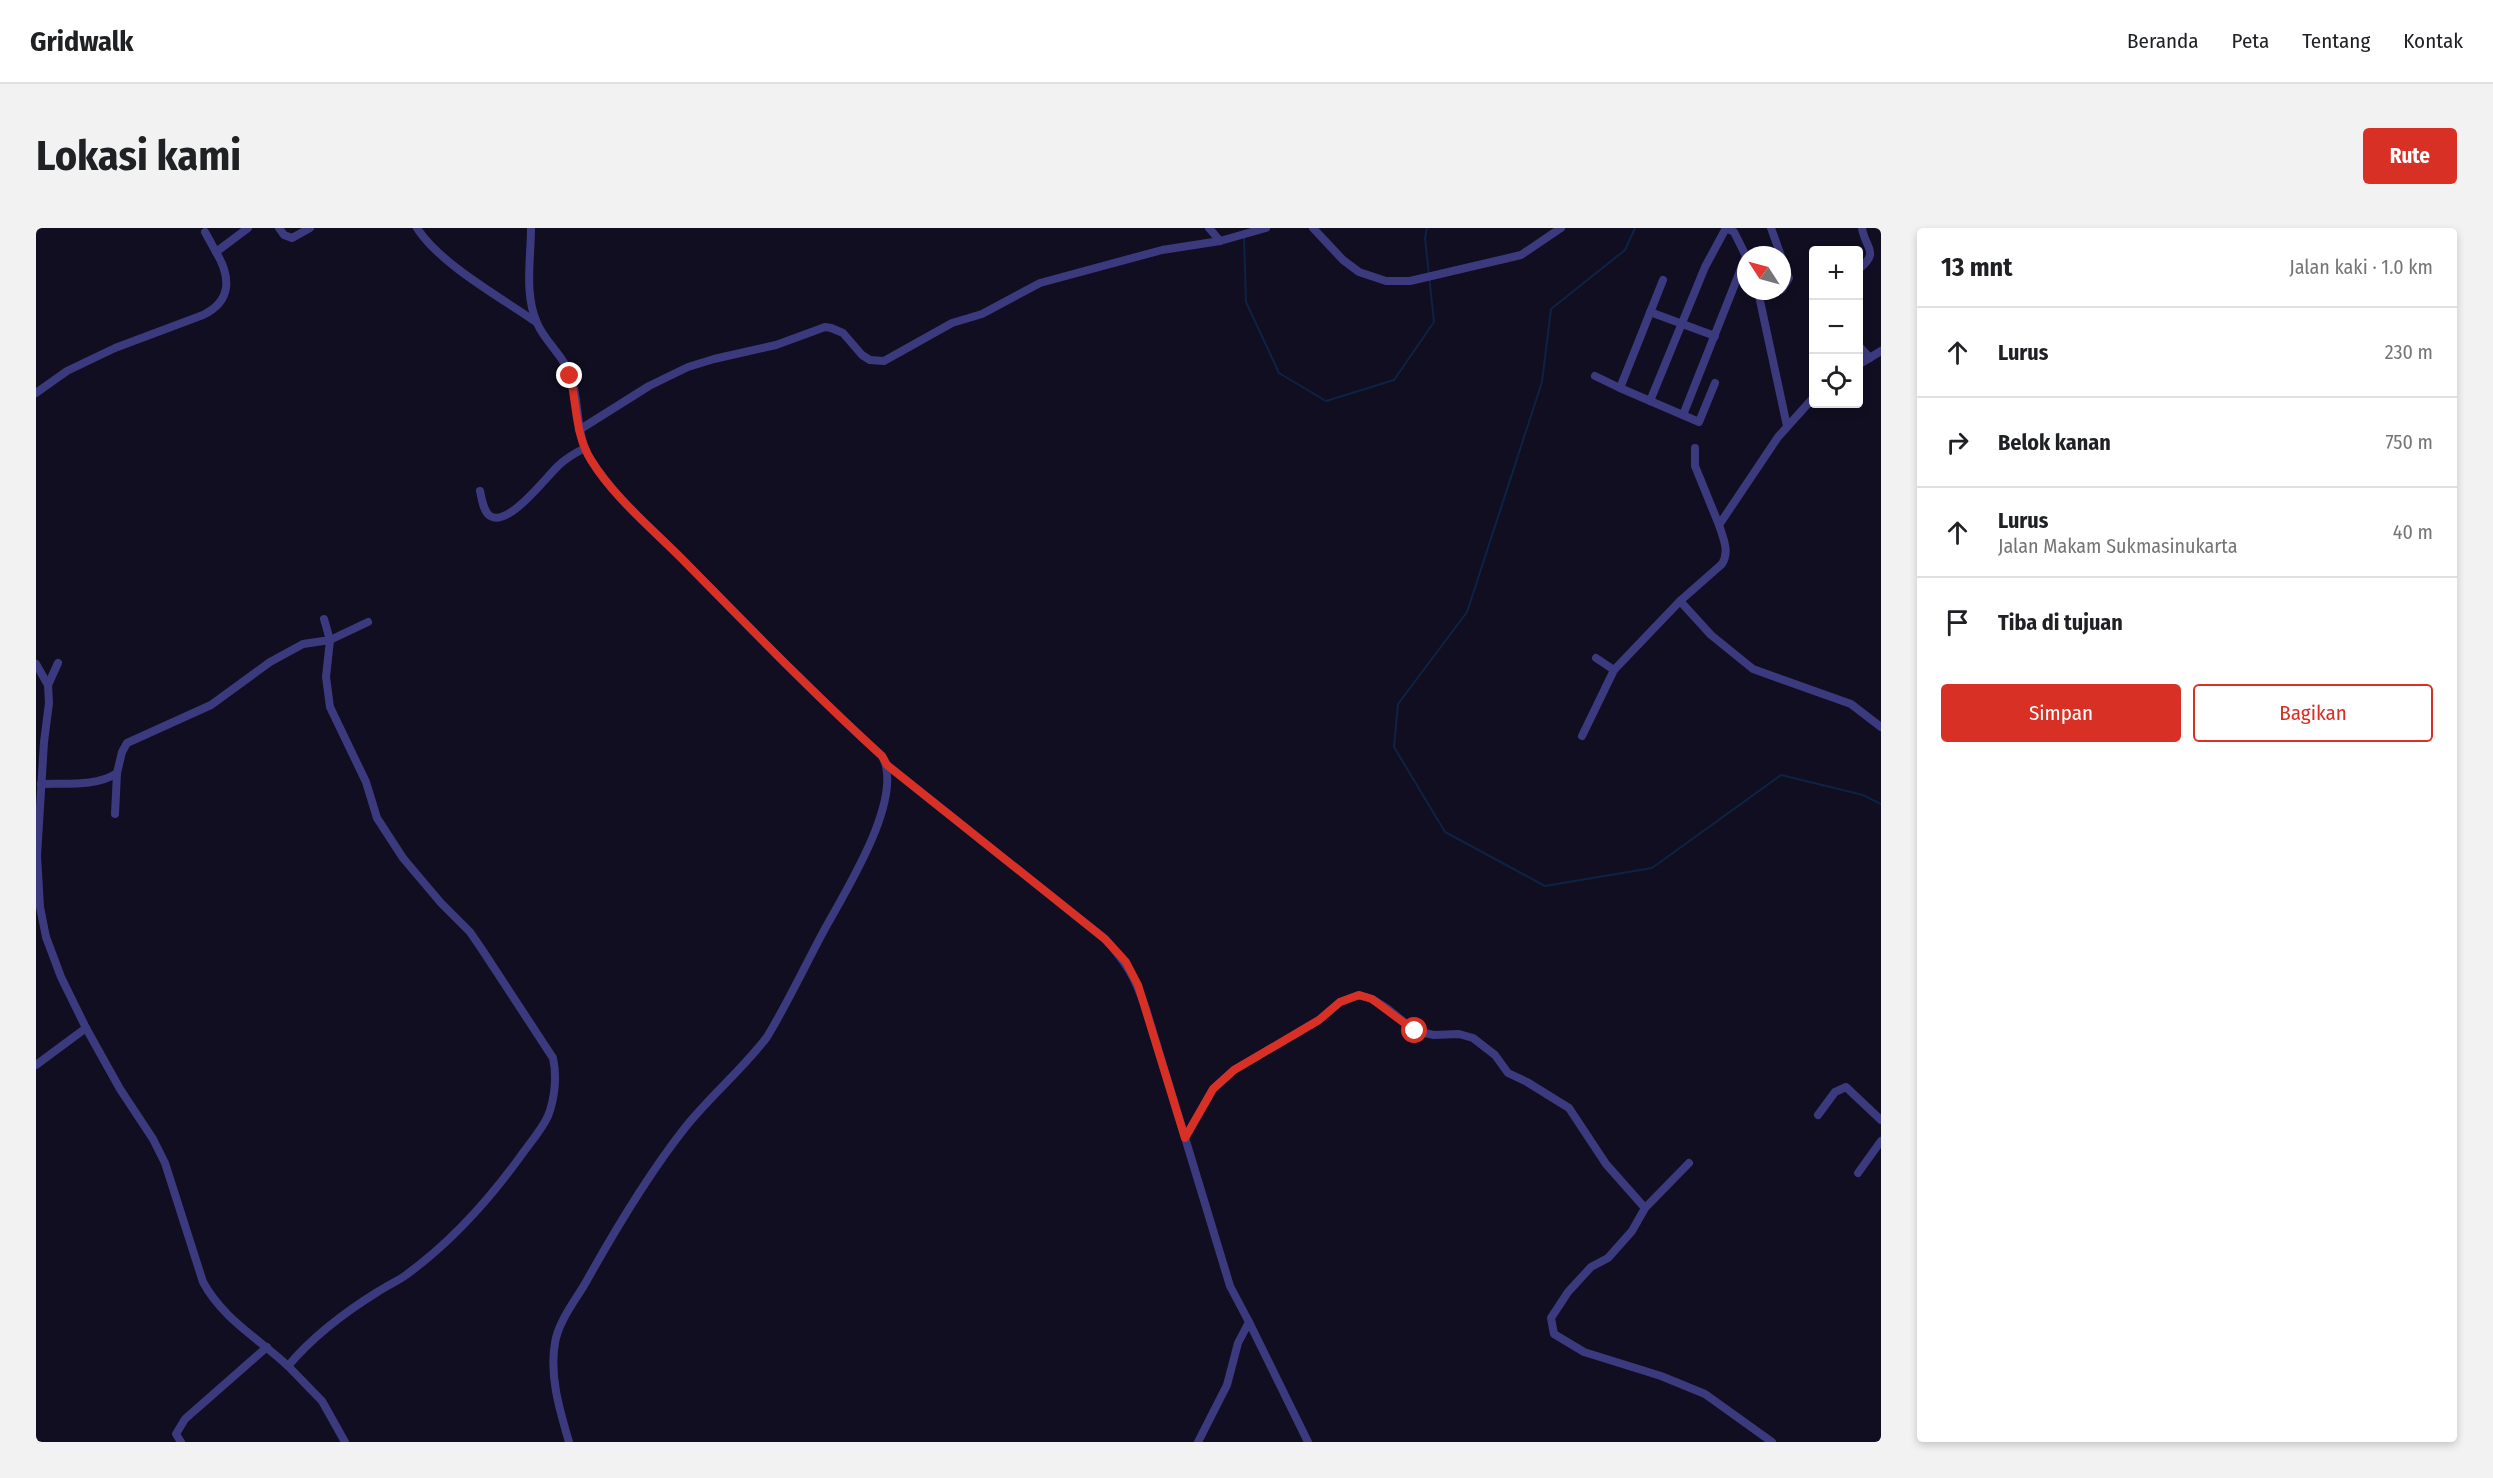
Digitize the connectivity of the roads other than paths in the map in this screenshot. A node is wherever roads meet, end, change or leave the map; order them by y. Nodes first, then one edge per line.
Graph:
1 (248, 228) edge
2 (279, 228) edge
3 (310, 228) edge
4 (417, 228) edge
5 (531, 228) edge
6 (1209, 228) edge
7 (1265, 228) edge
8 (1313, 228) edge
9 (1561, 228) edge
10 (1726, 228) edge
11 (1771, 228) edge
12 (1862, 228) edge
13 (205, 232) dead end
14 (1220, 241) junction
15 (1741, 246) edge
16 (1777, 246) edge
17 (216, 252) junction
18 (1863, 265) edge
19 (1737, 279) edge
20 (1663, 280) dead end
21 (1760, 300) edge
22 (1650, 312) junction
23 (537, 323) junction
24 (1681, 324) junction
25 (1715, 336) junction
26 (1863, 350) edge
27 (1881, 351) edge
28 (1870, 358) junction
29 (1863, 362) edge
30 (1595, 376) dead end
31 (1715, 383) dead end
32 (1620, 388) junction
33 (36, 393) edge
34 (1650, 401) junction
35 (1809, 403) edge
36 (1683, 415) junction
37 (1788, 426) junction
38 (579, 430) junction
39 (585, 448) junction
40 (1695, 448) dead end
41 (480, 491) dead end
42 (1719, 525) junction
43 (1680, 601) junction
44 (324, 619) dead end
45 (368, 622) dead end
46 (330, 640) junction
47 (1596, 658) dead end
48 (58, 663) dead end
49 (36, 664) edge
50 (1614, 670) junction
51 (48, 685) junction
52 (1881, 727) edge
53 (1581, 736) dead end
54 (887, 765) junction
55 (117, 773) junction
56 (41, 784) junction
57 (115, 814) dead end
58 (86, 1028) junction
59 (36, 1065) edge
60 (1818, 1115) dead end
61 (1881, 1120) edge
62 (1185, 1138) junction
63 (1881, 1141) edge
64 (1689, 1163) dead end
65 (1858, 1173) dead end
66 (1646, 1208) junction
67 (1249, 1323) junction
68 (267, 1347) junction
69 (288, 1366) junction
70 (181, 1442) edge
71 (345, 1442) edge
72 (569, 1442) edge
73 (1198, 1442) edge
74 (1308, 1442) edge
75 (1772, 1442) edge

1 - 17 street
2 - 3 street
4 - 23 street
5 - 23 street
6 - 14 street
7 - 14 street
8 - 9 street
10 - 15 street
10 - 24 street
11 - 16 street
12 - 18 street
13 - 17 street
14 - 38 street
17 - 33 street
19 - 25 street
20 - 22 street
21 - 37 street
22 - 24 street
22 - 32 street
23 - 38 street
24 - 25 street
24 - 34 street
25 - 36 street
26 - 28 street
27 - 28 street
28 - 29 street
30 - 32 street
31 - 36 street
32 - 34 street
34 - 36 street
35 - 37 street
37 - 42 street
38 - 39 street
39 - 41 street
39 - 54 street
40 - 42 street
42 - 43 street
43 - 50 street
43 - 52 street
44 - 46 street
45 - 46 street
46 - 55 street
46 - 69 street
47 - 50 street
48 - 51 street
49 - 51 street
50 - 53 street
51 - 56 street
54 - 62 street
54 - 72 street
55 - 56 street
55 - 57 street
56 - 58 street
58 - 59 street
58 - 68 street
60 - 61 street
62 - 66 street
62 - 67 street
63 - 65 street
64 - 66 street
66 - 75 street
67 - 73 street
67 - 74 street
68 - 69 street
68 - 70 street
69 - 71 street

